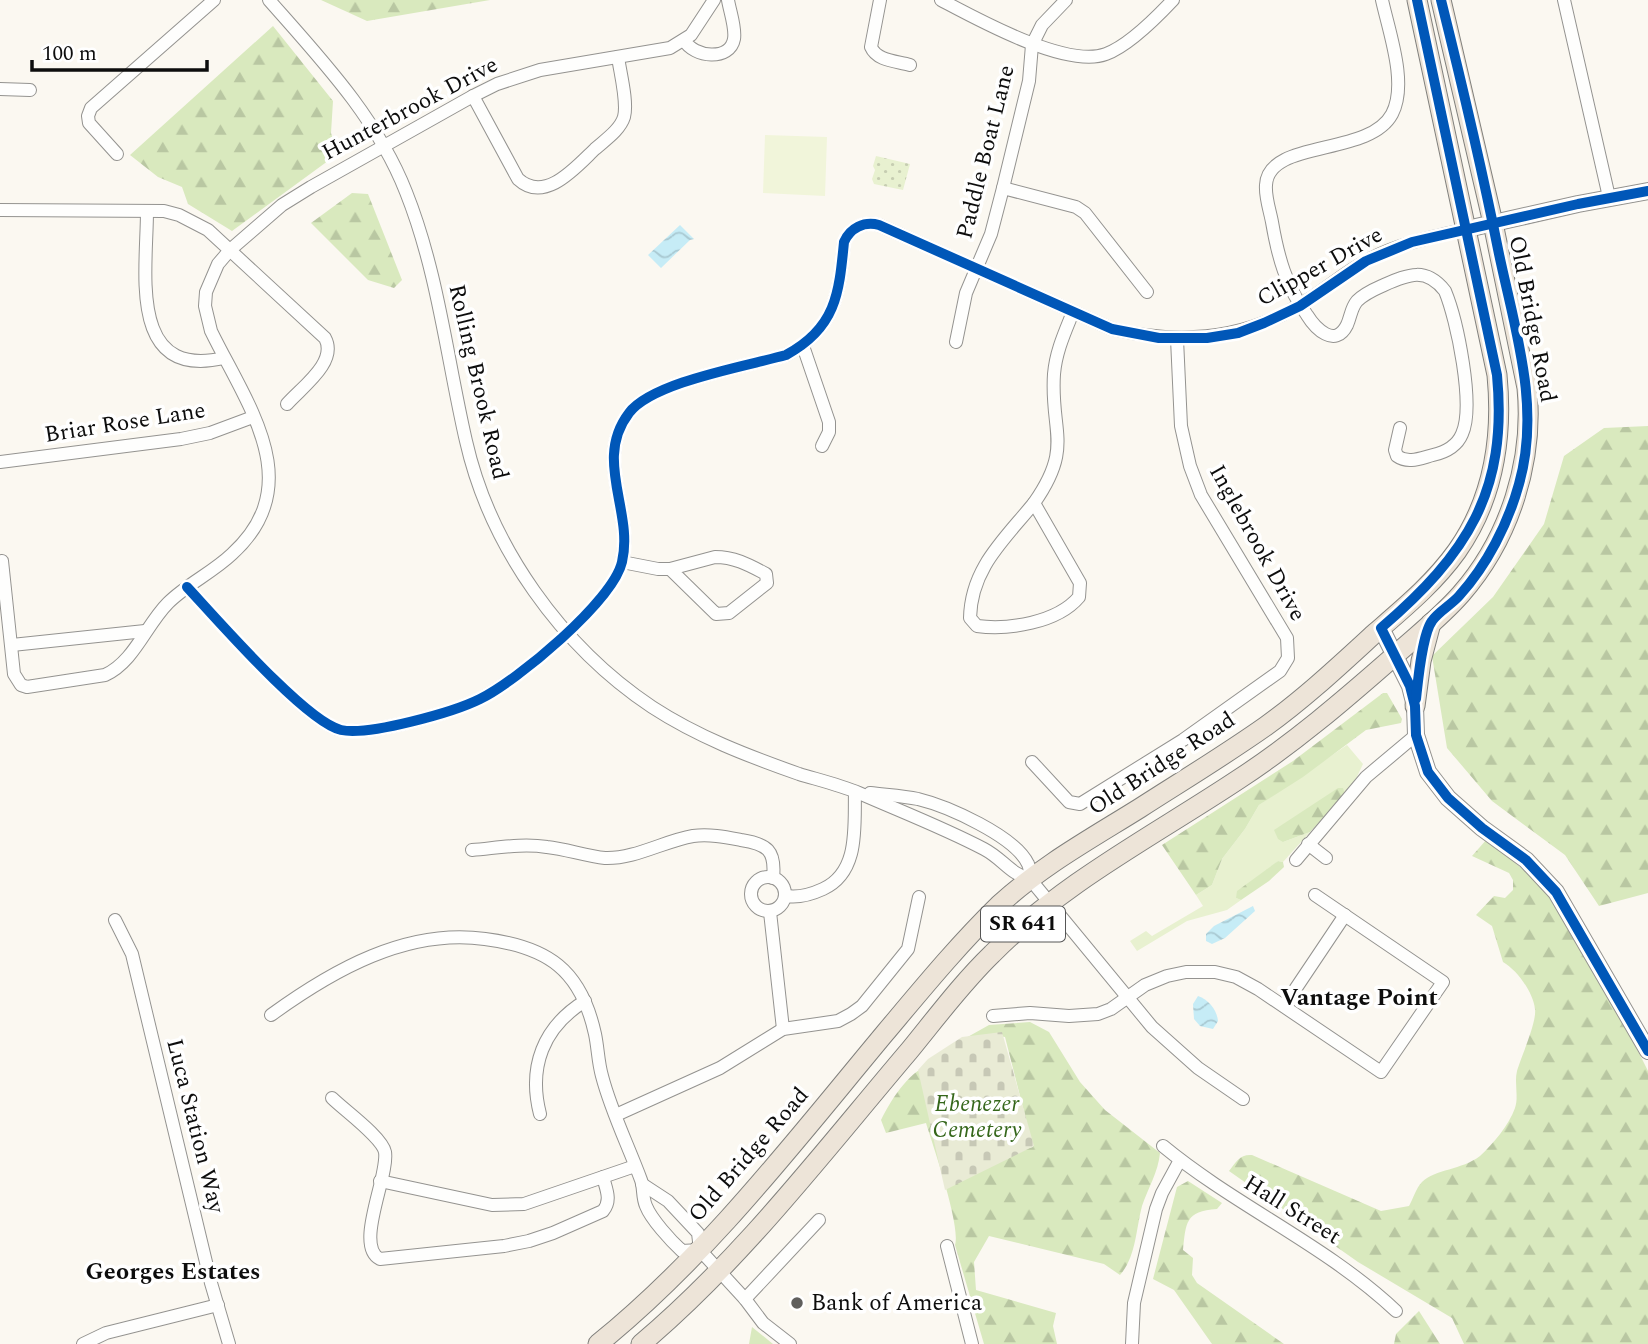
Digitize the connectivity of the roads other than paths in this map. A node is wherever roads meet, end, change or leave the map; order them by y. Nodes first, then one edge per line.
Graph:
1 (214, 0) edge
2 (269, 0) edge
3 (714, 0) edge
4 (728, 0) edge
5 (880, 0) edge
6 (941, 0) edge
7 (1066, 0) edge
8 (1173, 0) edge
9 (1382, 0) edge
10 (1417, 0) edge
11 (1441, 0) edge
12 (1564, 0) edge
13 (684, 40) junction
14 (1032, 45) junction
15 (618, 57) junction
16 (910, 65) dead end
17 (0, 89) edge
18 (30, 90) dead end
19 (473, 96) junction
20 (384, 146) junction
21 (117, 154) dead end
22 (1003, 188) junction
23 (1648, 191) edge
24 (1609, 197) junction
25 (0, 210) edge
26 (146, 211) junction
27 (1493, 223) junction
28 (1467, 229) junction
29 (230, 250) junction
30 (975, 268) junction
31 (1147, 292) dead end
32 (1300, 306) junction
33 (1073, 312) junction
34 (1177, 339) junction
35 (956, 342) dead end
36 (803, 346) junction
37 (224, 358) junction
38 (287, 404) dead end
39 (253, 417) junction
40 (1399, 428) dead end
41 (822, 446) dead end
42 (0, 462) edge
43 (1034, 503) junction
44 (2, 561) dead end
45 (622, 562) junction
46 (670, 569) junction
47 (187, 587) junction
48 (1431, 622) junction
49 (1381, 628) junction
50 (145, 631) junction
51 (566, 632) junction
52 (12, 645) junction
53 (1396, 654) junction
54 (1415, 706) junction
55 (1416, 735) junction
56 (1032, 762) dead end
57 (855, 792) junction
58 (1308, 844) junction
59 (472, 849) dead end
60 (1326, 858) dead end
61 (1296, 860) dead end
62 (773, 878) junction
63 (1030, 880) junction
64 (1315, 894) dead end
65 (786, 896) junction
66 (919, 897) dead end
67 (1049, 903) junction
68 (771, 912) junction
69 (1345, 915) junction
70 (115, 920) dead end
71 (1128, 996) junction
72 (585, 1002) junction
73 (1284, 1006) junction
74 (271, 1015) dead end
75 (993, 1016) dead end
76 (783, 1029) junction
77 (1648, 1051) edge
78 (332, 1098) dead end
79 (1243, 1099) dead end
80 (540, 1114) dead end
81 (616, 1115) junction
82 (1163, 1146) dead end
83 (1180, 1160) junction
84 (635, 1166) junction
85 (603, 1177) junction
86 (380, 1181) junction
87 (642, 1184) junction
88 (819, 1220) dead end
89 (947, 1246) dead end
90 (700, 1250) junction
91 (719, 1270) junction
92 (746, 1299) junction
93 (218, 1305) junction
94 (1396, 1311) dead end
95 (83, 1344) edge
96 (229, 1344) edge
97 (598, 1344) edge
98 (641, 1344) edge
99 (790, 1344) edge
100 (972, 1344) edge
101 (1132, 1344) edge

1 - 21 street
2 - 20 street, Rolling Brook Road
3 - 13 street
4 - 13 street
5 - 16 street
6 - 14 street
7 - 14 street
8 - 14 street
9 - 32 street
10 - 28 main road, Old Bridge Road / SR 641
11 - 27 main road, Old Bridge Road / SR 641
12 - 24 street
13 - 15 street, Hunterbrook Drive
14 - 22 street, Paddle Boat Lane
15 - 19 street, Hunterbrook Drive
15 - 19 street
17 - 18 street
19 - 20 street, Hunterbrook Drive
20 - 29 street, Hunterbrook Drive
20 - 51 street, Rolling Brook Road
22 - 30 street, Paddle Boat Lane
22 - 31 street
23 - 24 street, Clipper Drive
24 - 27 street, Clipper Drive
25 - 26 street
26 - 29 street
26 - 37 street
27 - 28 street, Clipper Drive
27 - 48 main road, Old Bridge Road / SR 641
28 - 32 street, Clipper Drive
28 - 49 main road, Old Bridge Road / SR 641
29 - 37 street, Hunterbrook Drive
29 - 38 street
30 - 33 street, Clipper Drive
30 - 35 street, Paddle Boat Lane
30 - 36 street, Clipper Drive
32 - 34 street, Clipper Drive
32 - 40 street
33 - 34 street, Clipper Drive
33 - 43 street
34 - 56 street, Inglebrook Drive
36 - 41 street
36 - 45 street
37 - 39 street
39 - 42 street, Briar Rose Lane
39 - 47 street
43 - 43 street
44 - 52 street
45 - 46 street
45 - 51 street
46 - 46 street
47 - 50 street
47 - 51 street
48 - 53 main road, Old Bridge Road / SR 641
48 - 54 main road
49 - 53 street
49 - 63 main road, Old Bridge Road / SR 641
50 - 52 street
50 - 52 street
51 - 57 street, Rolling Brook Road
53 - 54 street
53 - 67 main road, Old Bridge Road / SR 641
54 - 55 street
55 - 58 street
55 - 77 street
57 - 63 street, Rolling Brook Road
57 - 63 street, Rolling Brook Road
57 - 65 street
58 - 60 street
58 - 61 street
59 - 62 street
62 - 65 street
62 - 68 street
63 - 67 street, Rolling Brook Road
63 - 90 main road, Old Bridge Road / SR 641
64 - 69 street
65 - 68 street
66 - 76 street
67 - 71 street, Rolling Brook Road
67 - 91 main road, Old Bridge Road / SR 641
68 - 76 street
69 - 73 street
69 - 73 street
70 - 93 street, Luca Station Way
71 - 73 street
71 - 75 street
71 - 79 street, Rolling Brook Road
72 - 74 street
72 - 80 street
72 - 81 street
76 - 81 street
78 - 86 street
81 - 84 street
82 - 83 street, Hall Street
83 - 94 street, Hall Street
83 - 101 street
84 - 85 street
84 - 87 street
85 - 86 street
85 - 86 street
87 - 90 street
87 - 90 street
88 - 92 street
89 - 100 street
90 - 91 street
90 - 97 main road, Old Bridge Road / SR 641
91 - 92 street
91 - 98 main road, Old Bridge Road / SR 641
92 - 99 street
93 - 95 street
93 - 96 street, Luca Station Way

